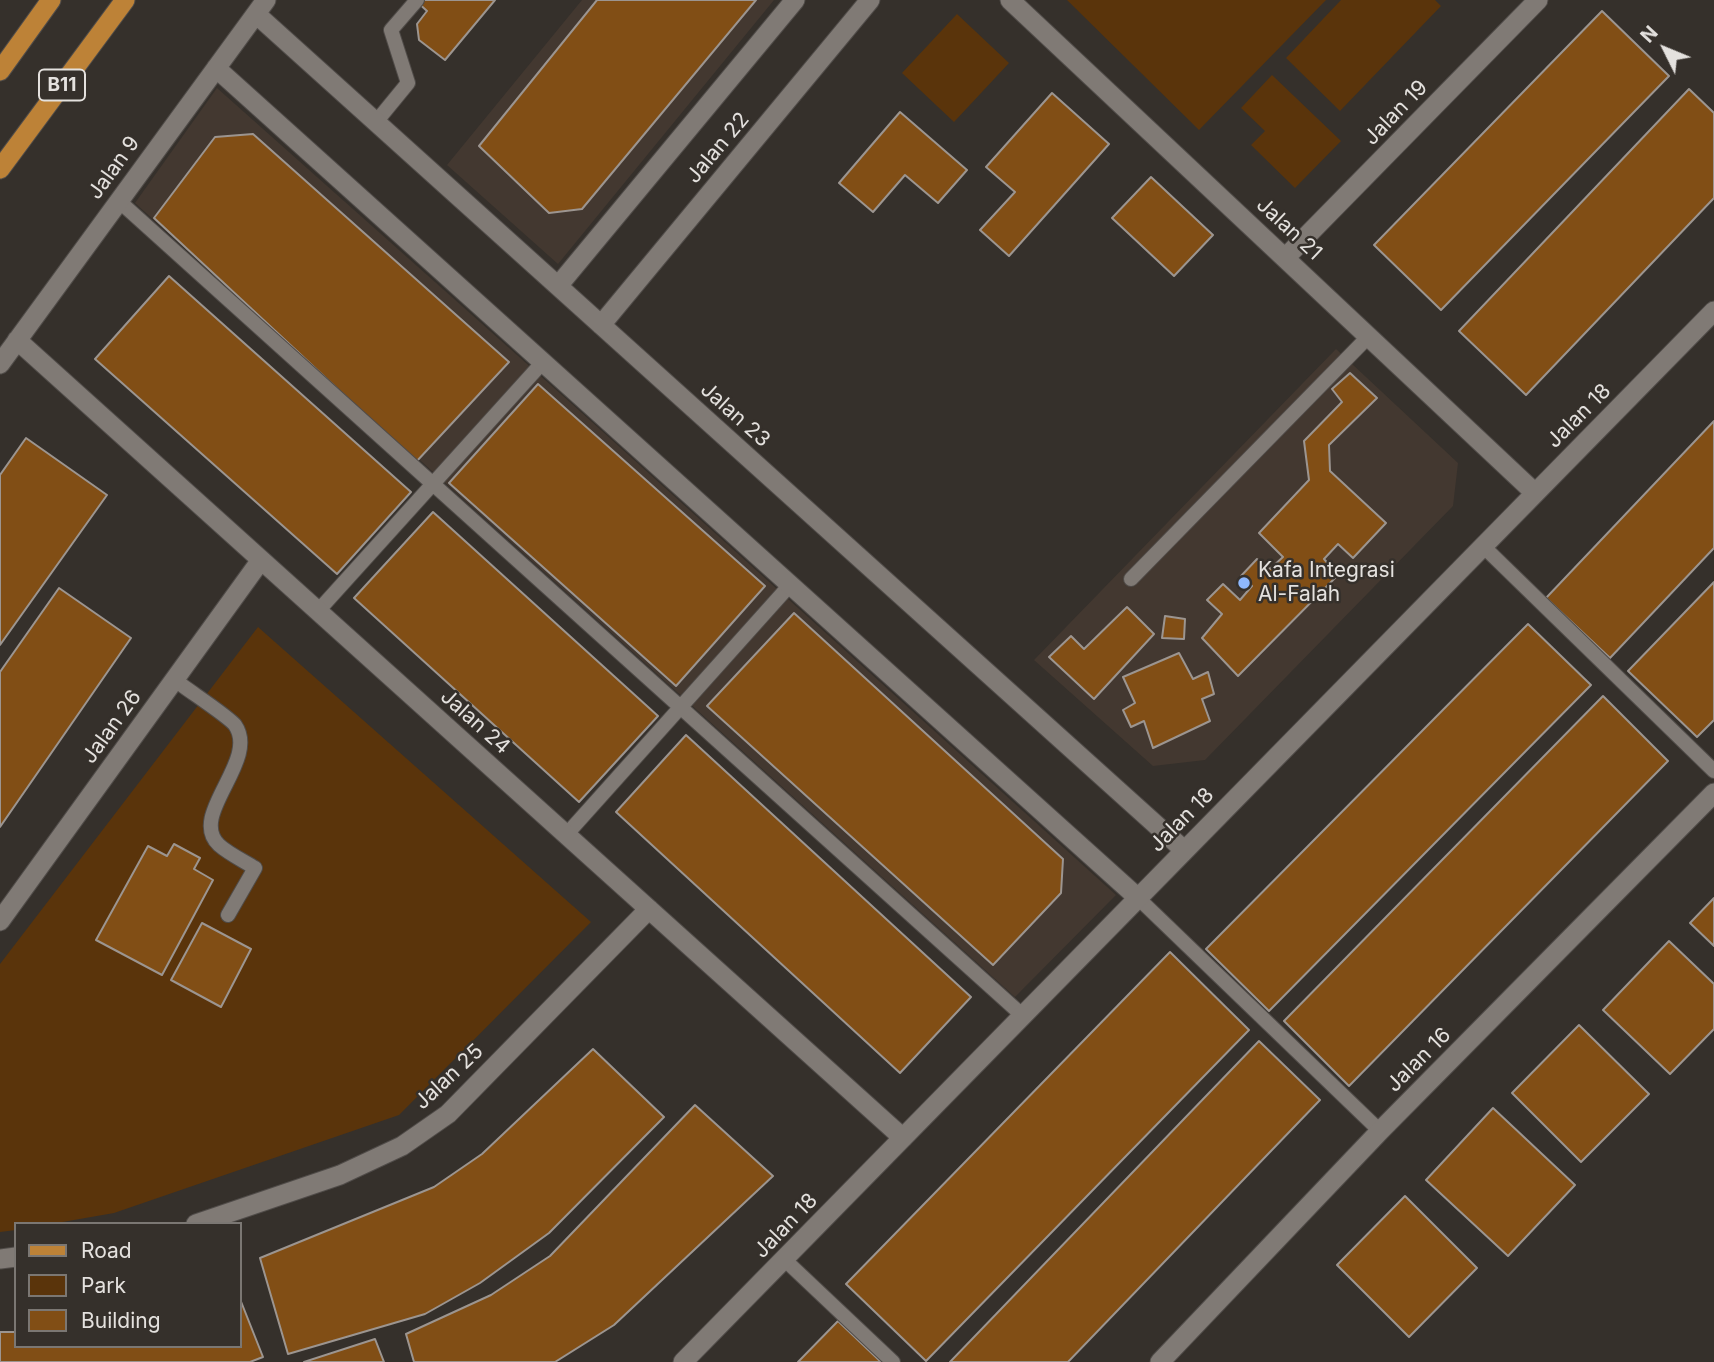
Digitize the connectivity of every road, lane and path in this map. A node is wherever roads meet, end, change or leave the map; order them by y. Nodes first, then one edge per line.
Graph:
1 (51, 0) edge
2 (125, 0) edge
3 (417, 0) edge
4 (795, 0) edge
5 (870, 0) edge
6 (1010, 0) edge
7 (1538, 0) edge
8 (261, 7) edge
9 (216, 68) junction
10 (0, 71) edge
11 (376, 122) junction
12 (0, 169) edge
13 (118, 201) junction
14 (1286, 257) junction
15 (558, 286) junction
16 (1714, 311) edge
17 (601, 325) junction
18 (1369, 336) junction
19 (17, 340) junction
20 (543, 362) junction
21 (0, 364) edge
22 (433, 485) junction
23 (1535, 493) junction
24 (1484, 547) junction
25 (261, 559) junction
26 (1131, 579) dead end
27 (790, 585) junction
28 (318, 611) junction
29 (174, 680) junction
30 (681, 707) junction
31 (1714, 771) edge
32 (1714, 793) edge
33 (566, 835) junction
34 (1184, 850) junction
35 (1137, 897) junction
36 (649, 909) junction
37 (228, 915) dead end
38 (0, 921) edge
39 (1022, 1015) junction
40 (1381, 1131) junction
41 (903, 1138) junction
42 (202, 1222) edge
43 (785, 1260) junction
44 (683, 1362) edge
45 (893, 1362) edge
46 (1160, 1362) edge

1 - 10 main road, B11
2 - 12 main road, B11
3 - 11 lane
4 - 15 street, Jalan 22
5 - 17 street, Jalan 22
6 - 14 street, Jalan 21
7 - 14 street, Jalan 19
8 - 9 street, Jalan 9
8 - 11 street, Jalan 23
9 - 13 street, Jalan 9
9 - 20 street
11 - 15 street, Jalan 23
13 - 19 street, Jalan 9
13 - 22 lane
14 - 18 street, Jalan 21
15 - 17 street, Jalan 23
16 - 23 street, Jalan 18
17 - 34 street, Jalan 23
18 - 23 street, Jalan 21
18 - 26 lane
19 - 21 street, Jalan 9
19 - 25 street, Jalan 24
20 - 22 lane
20 - 27 street
22 - 28 lane
22 - 30 lane
23 - 24 street, Jalan 18
24 - 31 lane
24 - 34 street, Jalan 18
25 - 28 street, Jalan 24
25 - 29 street, Jalan 26
27 - 30 lane
27 - 35 street
28 - 33 street, Jalan 24
29 - 37 lane
29 - 38 street, Jalan 26
30 - 33 lane
30 - 39 lane
32 - 40 street, Jalan 16
33 - 36 street, Jalan 24
34 - 35 street, Jalan 18
35 - 39 street, Jalan 18
35 - 40 lane
36 - 41 street, Jalan 24
36 - 42 street, Jalan 25
39 - 41 street, Jalan 18
40 - 46 street, Jalan 16
41 - 43 street, Jalan 18
43 - 44 street, Jalan 18
43 - 45 lane

